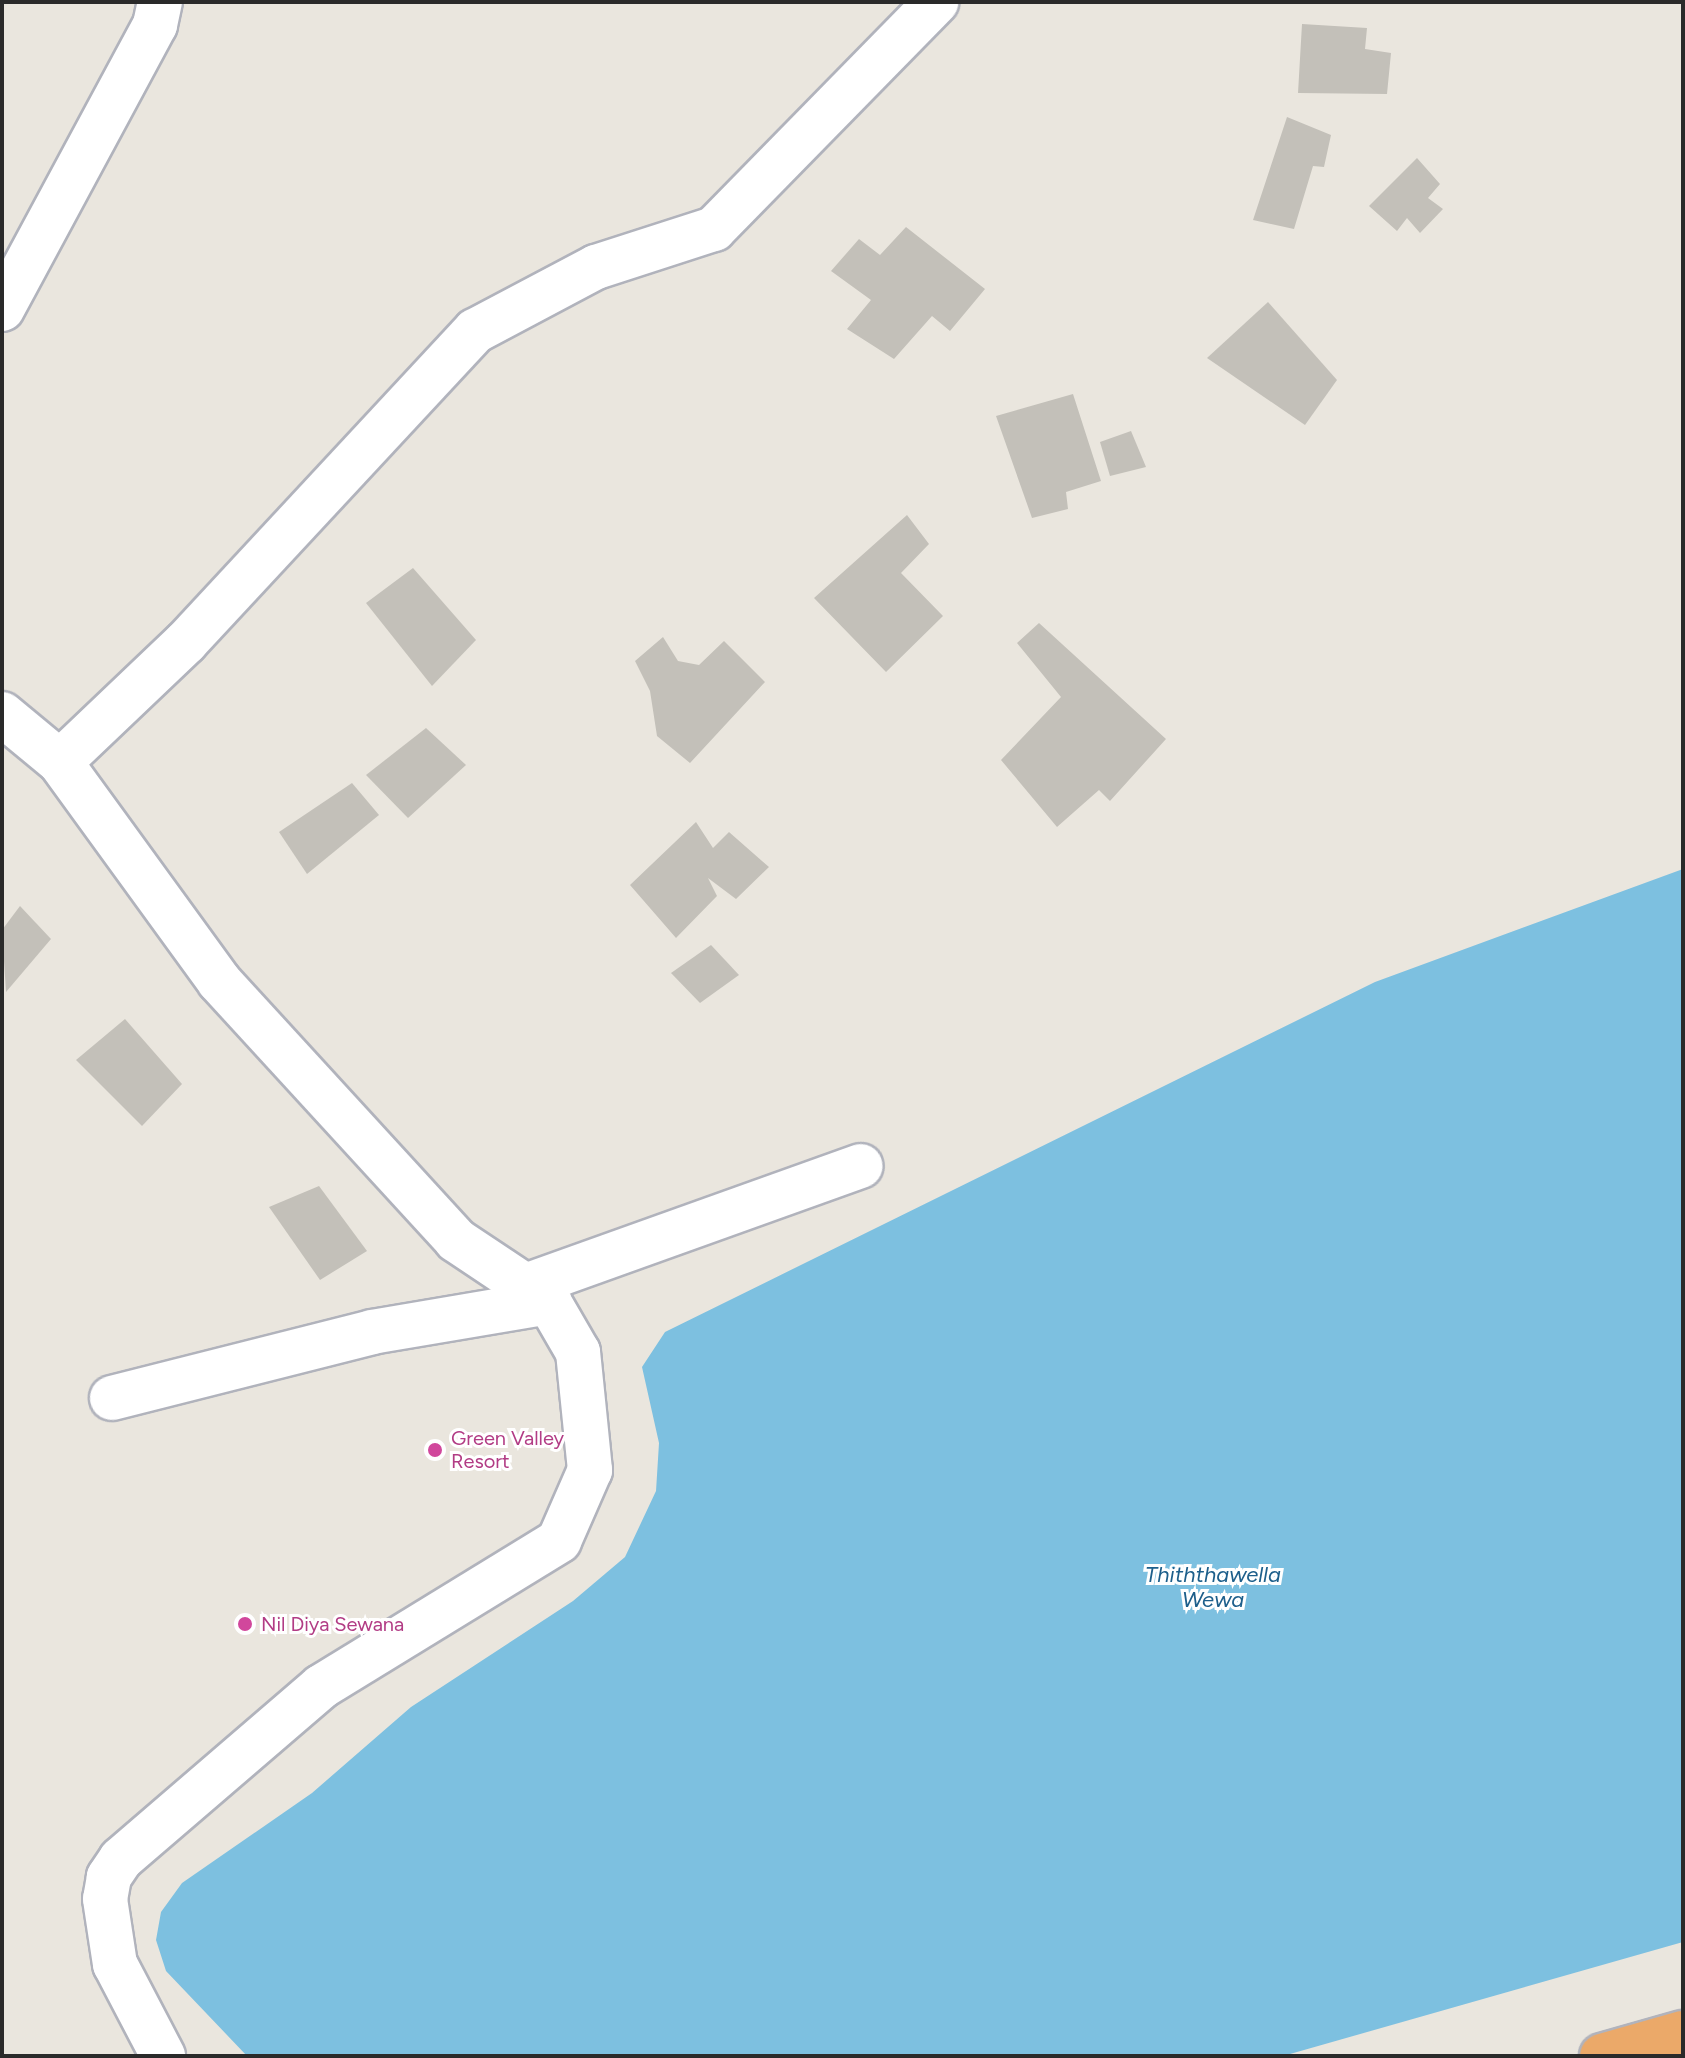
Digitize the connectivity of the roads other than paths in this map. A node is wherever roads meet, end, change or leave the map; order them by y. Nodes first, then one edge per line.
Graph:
1 (160, 2) edge
2 (936, 2) edge
3 (2, 309) edge
4 (2, 714) edge
5 (60, 762) junction
6 (861, 1166) dead end
7 (540, 1293) junction
8 (112, 1398) dead end
9 (1683, 2033) edge
10 (163, 2056) edge
11 (1602, 2056) edge

1 - 3 street
2 - 5 street
4 - 5 street
5 - 7 street
6 - 7 street
7 - 8 street
7 - 10 street
9 - 11 highway

